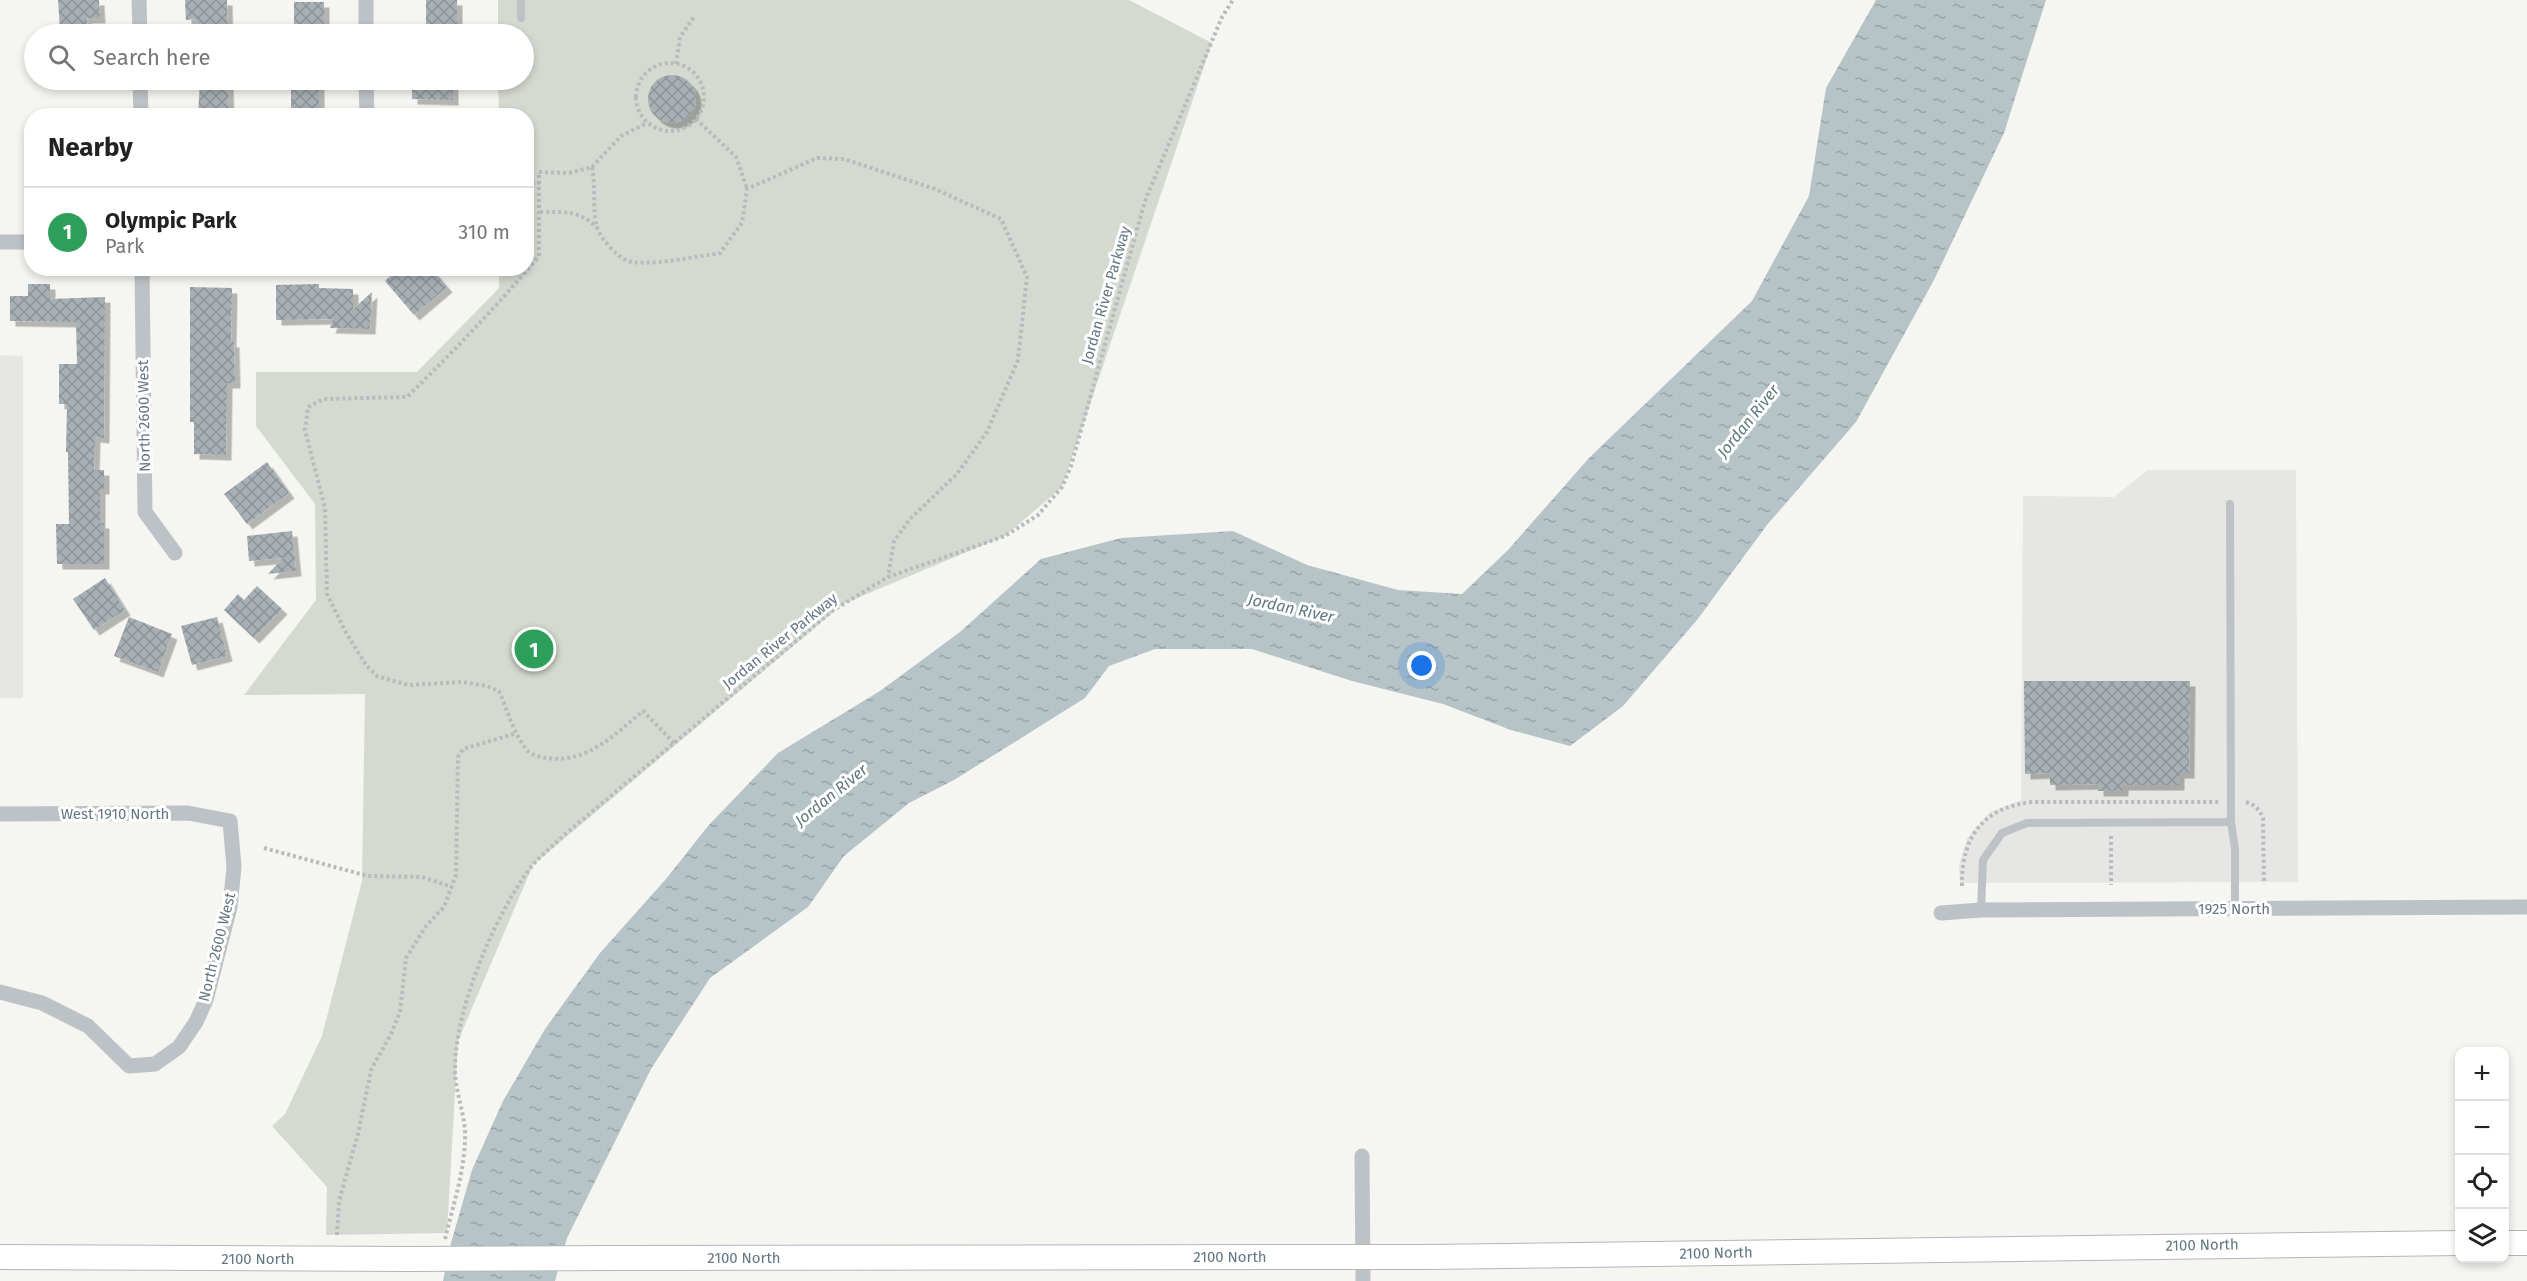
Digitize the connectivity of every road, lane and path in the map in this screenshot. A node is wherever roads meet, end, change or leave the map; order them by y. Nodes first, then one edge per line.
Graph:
1 (140, 0) edge
2 (366, 0) edge
3 (521, 0) edge
4 (1233, 0) edge
5 (694, 17) dead end
6 (522, 18) dead end
7 (140, 24) edge
8 (366, 24) edge
9 (676, 64) junction
10 (140, 90) edge
11 (366, 90) edge
12 (141, 108) edge
13 (367, 108) edge
14 (696, 119) junction
15 (647, 123) junction
16 (592, 167) junction
17 (534, 183) edge
18 (540, 183) junction
19 (747, 189) junction
20 (540, 212) junction
21 (597, 228) junction
22 (0, 242) edge
23 (24, 242) edge
24 (534, 263) edge
25 (142, 276) edge
26 (523, 276) edge
27 (2230, 504) dead end
28 (175, 553) dead end
29 (888, 577) junction
30 (517, 733) junction
31 (674, 743) junction
32 (2246, 802) dead end
33 (0, 814) edge
34 (230, 822) joint
35 (2231, 822) junction
36 (2111, 836) dead end
37 (264, 848) dead end
38 (2264, 884) dead end
39 (2111, 885) dead end
40 (452, 887) junction
41 (2527, 908) edge
42 (2235, 909) junction
43 (1981, 910) junction
44 (1941, 913) dead end
45 (0, 992) edge
46 (1362, 1156) dead end
47 (337, 1235) dead end
48 (445, 1242) dead end
49 (2455, 1243) edge
50 (2509, 1243) edge
51 (2527, 1243) edge
52 (0, 1257) edge
53 (1363, 1281) edge

1 - 7 street
2 - 8 street
3 - 6 lane
4 - 29 path, Jordan River Parkway
5 - 9 path
9 - 14 path
9 - 15 path
10 - 12 street
11 - 13 street
14 - 15 path
14 - 19 path
15 - 16 path
16 - 18 path
16 - 21 path
17 - 18 path
18 - 20 path
19 - 21 path
19 - 29 path
20 - 21 path
20 - 24 path
22 - 23 street
25 - 28 street, North 2600 West
26 - 30 path
27 - 35 lane
29 - 31 path, Jordan River Parkway
30 - 31 path
30 - 40 path
31 - 48 path, Jordan River Parkway
32 - 38 path
33 - 34 street, West 1910 North
34 - 45 street, North 2600 West
35 - 42 lane
35 - 43 lane
36 - 39 path
37 - 40 path
40 - 47 path
41 - 42 street, 1925 North
42 - 43 street, 1925 North
43 - 44 street, 1925 North
46 - 53 street
49 - 52 highway, 2100 North, bridge
50 - 51 highway

